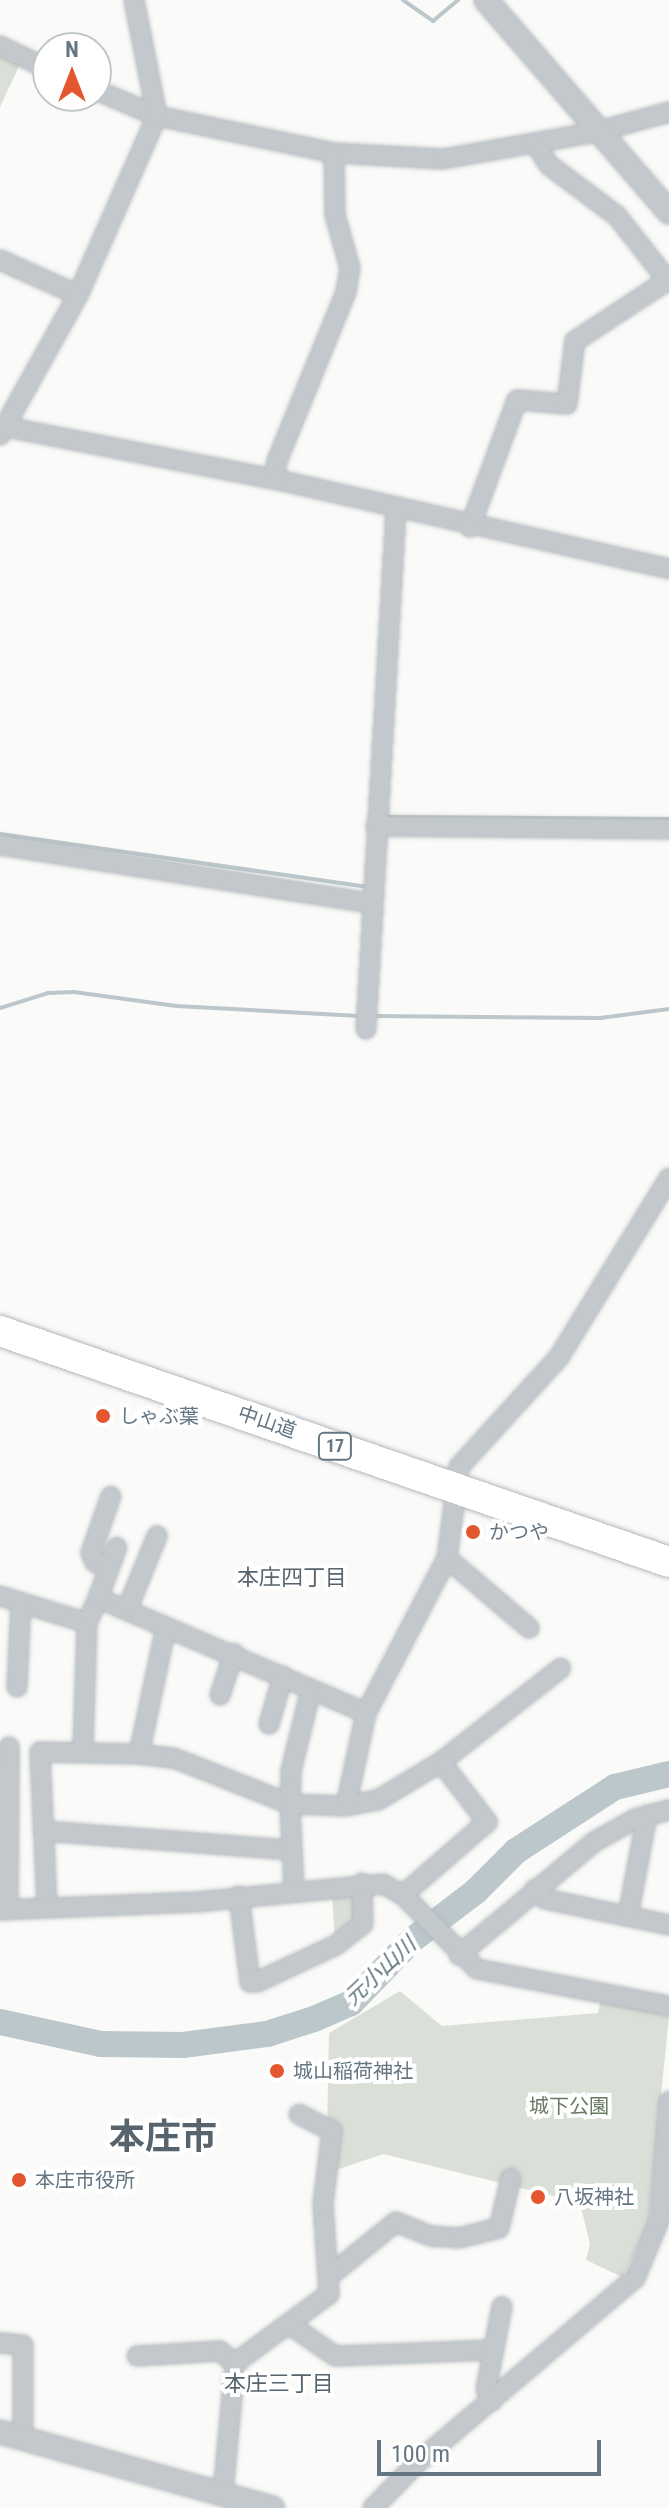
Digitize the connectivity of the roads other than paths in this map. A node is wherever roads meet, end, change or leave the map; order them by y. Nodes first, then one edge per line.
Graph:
1 (134, 0) edge
2 (486, 0) edge
3 (0, 46) edge
4 (32, 61) edge
5 (112, 97) edge
6 (669, 112) edge
7 (157, 116) junction
8 (596, 132) junction
9 (535, 143) junction
10 (334, 153) junction
11 (669, 212) edge
12 (0, 260) edge
13 (669, 281) edge
14 (78, 295) junction
15 (3, 431) edge
16 (274, 479) junction
17 (396, 511) junction
18 (470, 527) junction
19 (669, 569) edge
20 (376, 826) junction
21 (669, 829) edge
22 (0, 845) edge
23 (371, 903) junction
24 (366, 1029) dead end
25 (669, 1178) edge
26 (662, 1203) edge
27 (0, 1331) edge
28 (456, 1487) junction
29 (111, 1496) dead end
30 (157, 1536) dead end
31 (117, 1547) dead end
32 (447, 1558) junction
33 (669, 1562) edge
34 (108, 1567) junction
35 (0, 1596) edge
36 (98, 1598) junction
37 (21, 1603) junction
38 (127, 1610) junction
39 (87, 1623) junction
40 (166, 1627) junction
41 (529, 1628) dead end
42 (234, 1653) junction
43 (561, 1668) dead end
44 (283, 1676) junction
45 (17, 1687) dead end
46 (311, 1689) junction
47 (220, 1695) dead end
48 (366, 1713) junction
49 (269, 1724) dead end
50 (9, 1747) dead end
51 (83, 1750) junction
52 (139, 1754) junction
53 (441, 1762) junction
54 (290, 1804) junction
55 (346, 1806) junction
56 (669, 1810) edge
57 (647, 1815) junction
58 (43, 1831) junction
59 (292, 1850) junction
60 (362, 1883) junction
61 (535, 1889) junction
62 (294, 1890) junction
63 (239, 1896) junction
64 (408, 1901) junction
65 (47, 1907) junction
66 (4, 1910) edge
67 (628, 1916) junction
68 (669, 1925) edge
69 (454, 1949) junction
70 (669, 2006) edge
71 (669, 2101) edge
72 (299, 2114) dead end
73 (667, 2150) edge
74 (511, 2178) dead end
75 (328, 2277) junction
76 (502, 2307) dead end
77 (289, 2324) junction
78 (0, 2343) edge
79 (494, 2350) junction
80 (137, 2356) dead end
81 (235, 2363) junction
82 (492, 2401) junction
83 (0, 2432) edge
84 (23, 2435) junction
85 (223, 2493) junction
86 (273, 2508) edge
87 (373, 2508) edge

1 - 7 street
2 - 8 street
3 - 4 street
5 - 7 street
6 - 8 street
7 - 10 street
7 - 14 street
8 - 9 street
8 - 11 street
9 - 10 street
9 - 13 street
10 - 16 street
12 - 14 street
13 - 18 street
14 - 15 street
15 - 16 street
16 - 17 street
17 - 18 street
17 - 20 street
18 - 19 street
20 - 21 street
20 - 23 street
22 - 23 street
23 - 24 street
25 - 26 street
26 - 28 street
27 - 28 highway, 中山道 / 17
28 - 32 street
28 - 33 highway, 中山道 / 17
29 - 34 street
30 - 38 street
31 - 34 street
32 - 41 street
32 - 48 street
34 - 36 street
35 - 37 street
36 - 38 street
36 - 39 street
37 - 39 street
37 - 45 street
38 - 40 street
39 - 51 street
40 - 42 street
40 - 52 street
42 - 44 street
42 - 47 street
43 - 53 street
44 - 46 street
44 - 49 street
46 - 48 street
46 - 54 street
48 - 55 street
50 - 66 street
51 - 52 street
51 - 58 street
52 - 54 street
53 - 55 street
53 - 64 street
54 - 55 street
54 - 59 street
56 - 57 street
57 - 61 street
57 - 67 street
58 - 59 street
58 - 65 street
59 - 62 street
60 - 62 street
60 - 63 street
60 - 64 street
61 - 67 street
61 - 69 street
62 - 63 street
63 - 65 street
64 - 69 street
65 - 66 street
67 - 68 street
69 - 70 street
71 - 73 street
72 - 75 street
73 - 82 street
74 - 75 street
75 - 77 street
76 - 79 street
77 - 79 street
77 - 81 street
78 - 84 street
79 - 82 street
80 - 81 street
81 - 85 street
82 - 87 street
83 - 84 street
84 - 85 street
85 - 86 street

